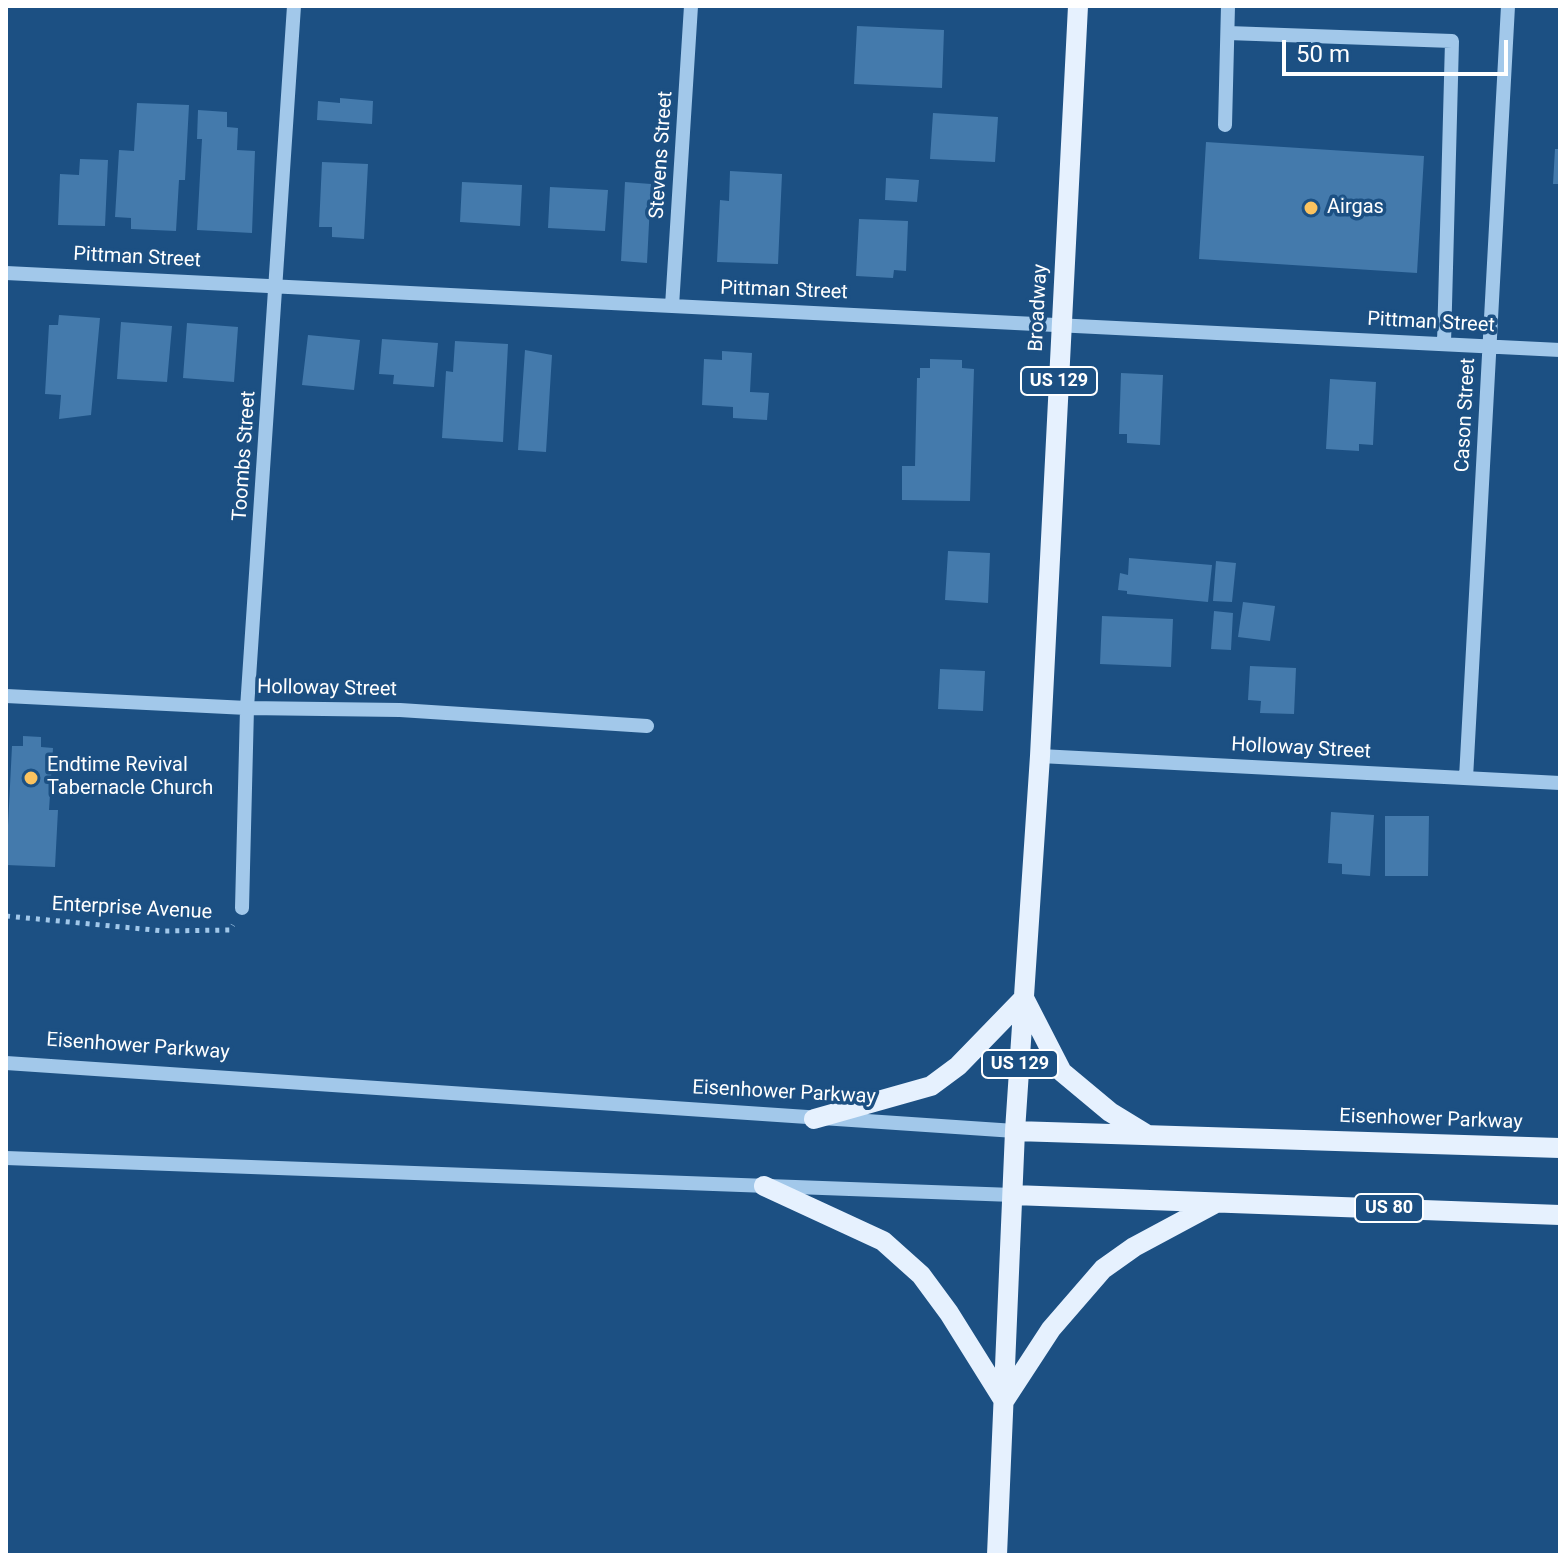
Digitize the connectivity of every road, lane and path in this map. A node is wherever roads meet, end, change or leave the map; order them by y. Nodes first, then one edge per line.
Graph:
1 (294, 6) edge
2 (691, 6) edge
3 (1078, 6) edge
4 (1228, 6) edge
5 (1508, 6) edge
6 (1228, 33) junction
7 (1225, 125) dead end
8 (6, 273) edge
9 (278, 285) junction
10 (672, 306) junction
11 (1062, 323) junction
12 (1444, 343) junction
13 (1490, 346) junction
14 (1560, 350) edge
15 (6, 696) edge
16 (247, 708) junction
17 (647, 726) dead end
18 (1040, 756) junction
19 (1466, 778) junction
20 (1560, 783) edge
21 (242, 908) joint
22 (6, 916) edge
23 (1024, 998) junction
24 (6, 1063) edge
25 (814, 1119) junction
26 (1015, 1131) junction
27 (1149, 1136) junction
28 (1560, 1148) edge
29 (6, 1158) edge
30 (764, 1186) junction
31 (1013, 1195) junction
32 (1218, 1202) junction
33 (1560, 1215) edge
34 (1004, 1401) junction
35 (997, 1555) edge

1 - 9 street, Toombs Street
2 - 10 street, Stevens Street
3 - 11 main road, Broadway / US 129
4 - 6 street
5 - 13 street, Cason Street
6 - 7 street
6 - 12 street
8 - 9 street, Pittman Street
9 - 10 street, Pittman Street
9 - 16 street, Toombs Street
10 - 11 street, Pittman Street
11 - 12 street, Pittman Street
11 - 18 main road, Broadway / US 129
12 - 13 street, Pittman Street
13 - 14 street, Pittman Street
13 - 19 street, Cason Street
15 - 16 street, Holloway Street
16 - 17 street, Holloway Street
16 - 21 street, Toombs Street
18 - 19 street, Holloway Street
18 - 23 main road, US 129
19 - 20 street, Holloway Street
21 - 22 path, Enterprise Avenue
23 - 25 main road
23 - 26 main road, US 129
23 - 27 main road
24 - 25 street, Eisenhower Parkway
25 - 26 street, Eisenhower Parkway
26 - 27 main road, Eisenhower Parkway
26 - 31 main road
27 - 28 main road, Eisenhower Parkway
29 - 30 street
30 - 31 street
30 - 34 main road
31 - 32 main road
31 - 34 main road
32 - 33 main road, US 80
32 - 34 main road
34 - 35 main road

